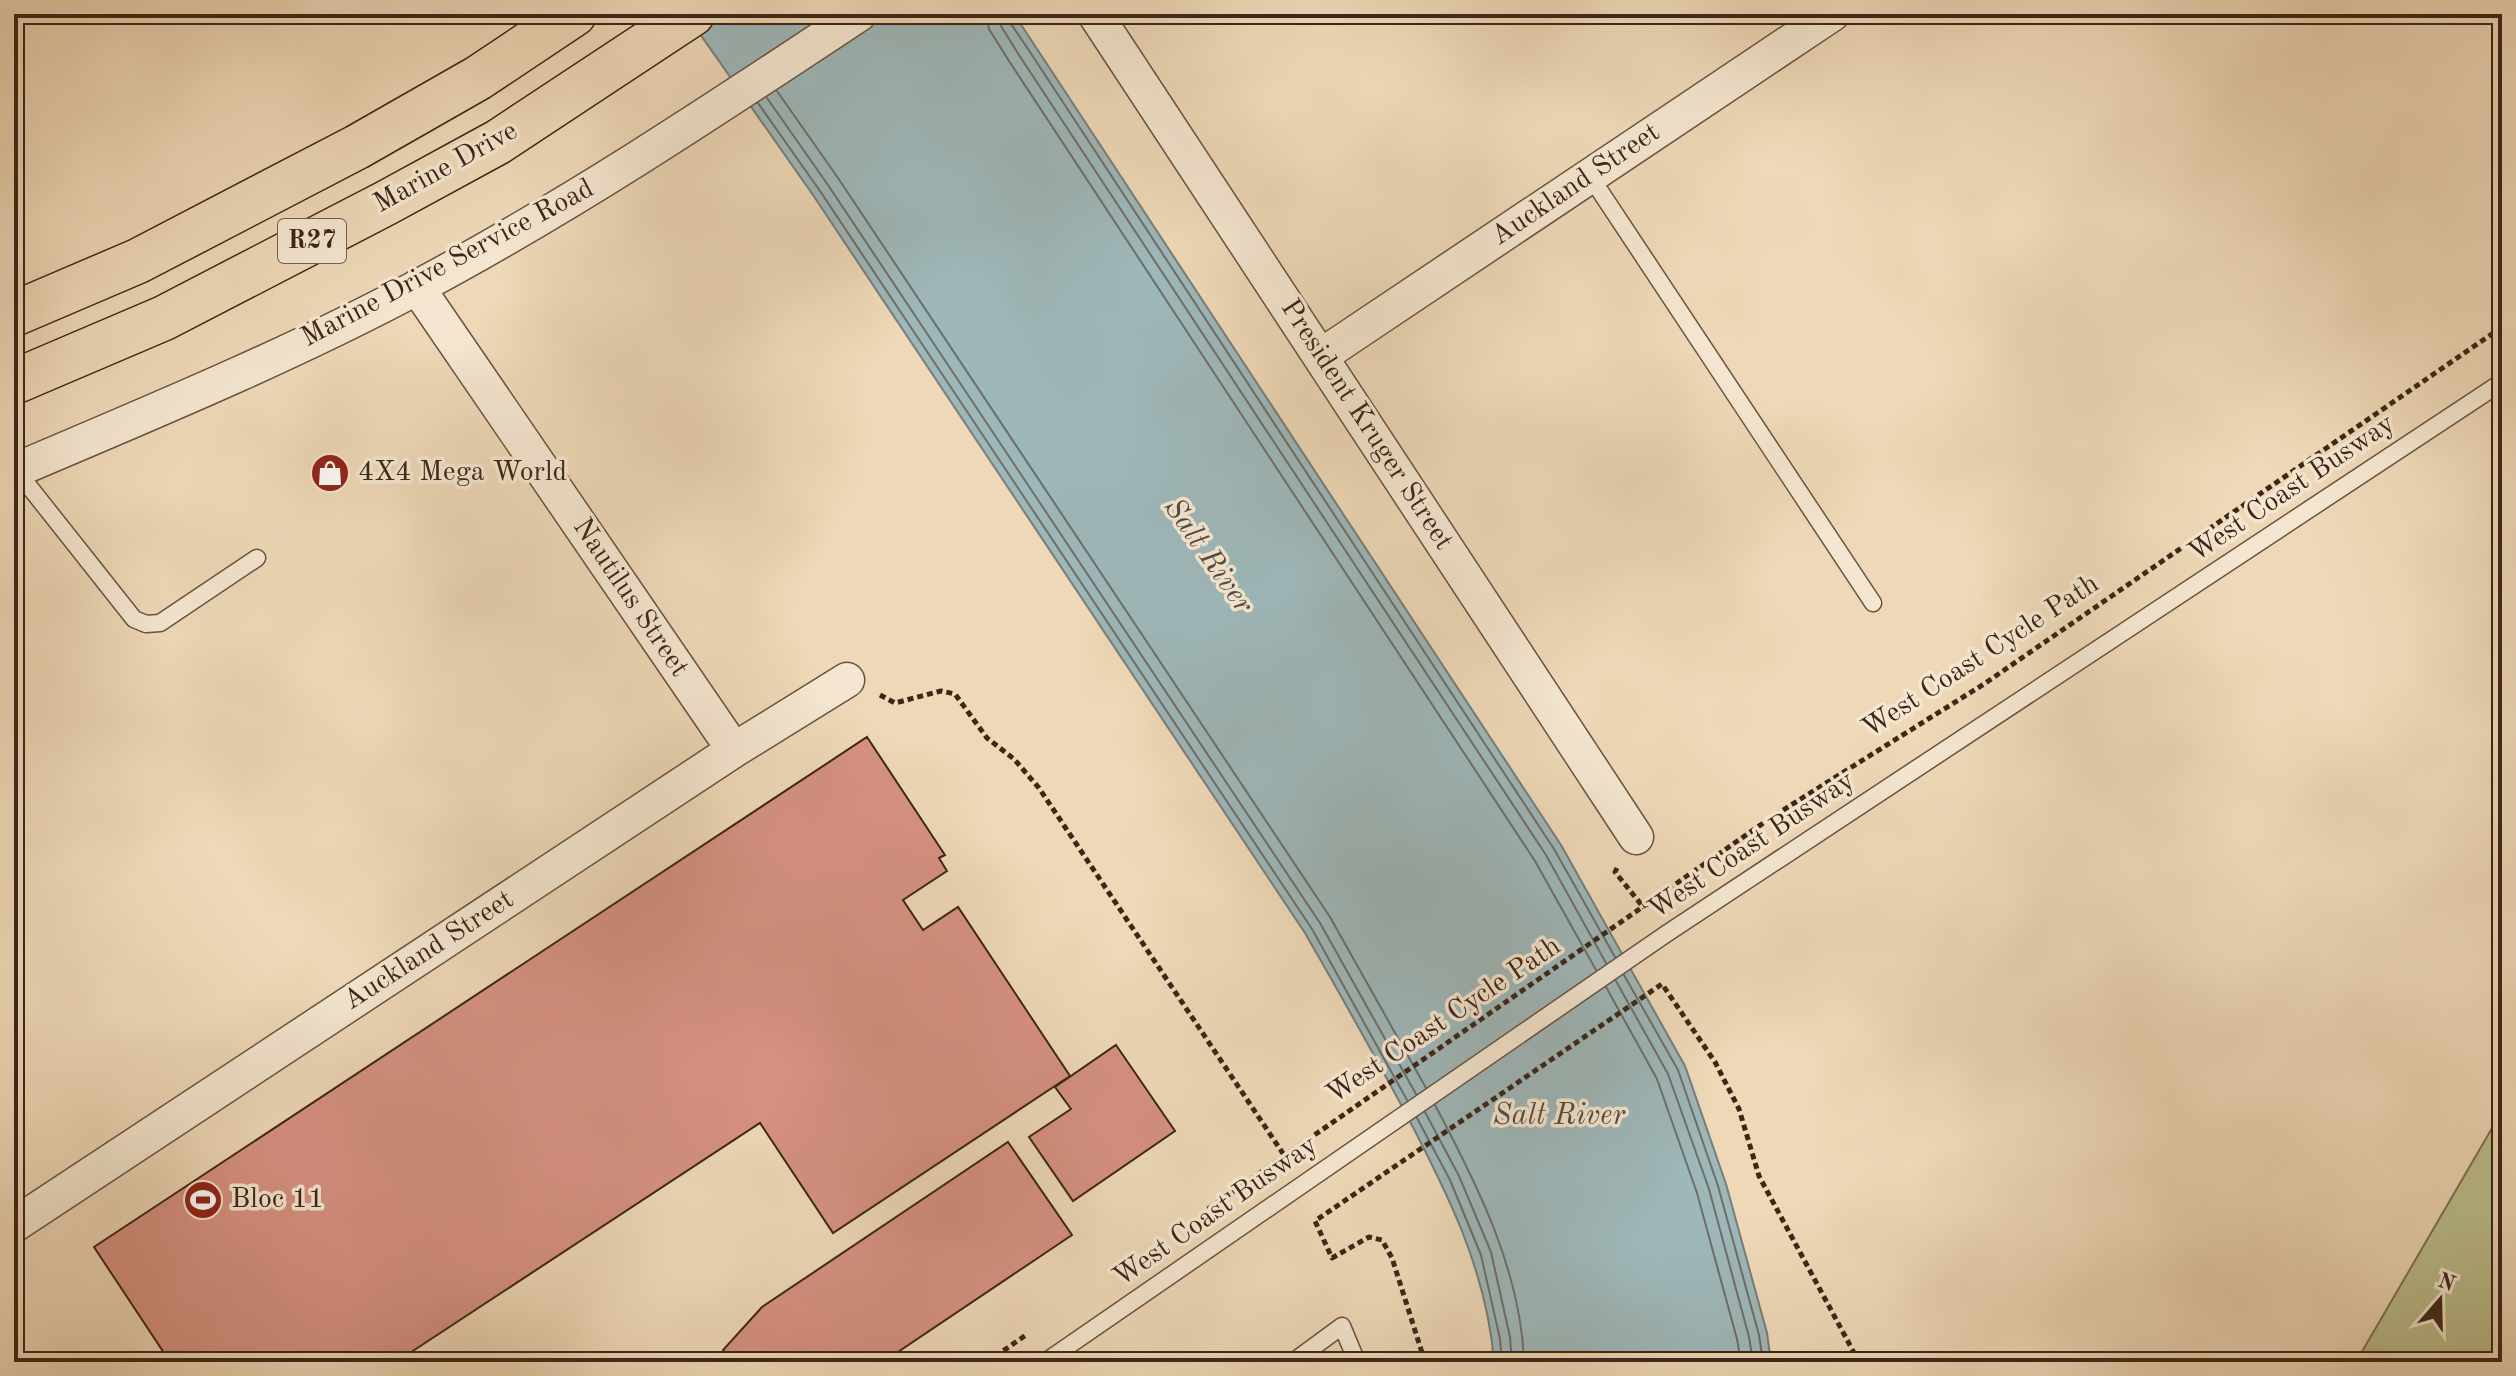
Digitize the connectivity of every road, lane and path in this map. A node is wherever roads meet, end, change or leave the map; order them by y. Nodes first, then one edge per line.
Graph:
1 (574, 14) edge
2 (692, 14) edge
3 (859, 14) edge
4 (1095, 14) edge
5 (1832, 14) edge
6 (1590, 176) junction
7 (417, 287) junction
8 (14, 314) edge
9 (2502, 327) edge
10 (1321, 356) junction
11 (14, 382) edge
12 (2500, 382) edge
13 (15, 470) edge
14 (257, 558) dead end
15 (1873, 603) dead end
16 (847, 680) joint
17 (734, 750) junction
18 (1636, 837) dead end
19 (1615, 872) dead end
20 (1644, 908) junction
21 (14, 1225) edge
22 (1045, 1362) edge
23 (1293, 1362) edge
24 (1357, 1362) edge
25 (1425, 1362) edge
26 (1859, 1362) edge

1 - 8 main road, R27
2 - 11 main road, Marine Drive / R27
3 - 7 street, Marine Drive Service Road
4 - 10 street, President Kruger Street
5 - 6 street, Auckland Street
6 - 10 street, Auckland Street
6 - 15 lane
7 - 13 street, Marine Drive Service Road
7 - 17 street, Nautilus Street
9 - 20 path, West Coast Cycle Path
10 - 18 street, President Kruger Street
12 - 22 lane, West Coast Busway
13 - 14 lane
16 - 17 street, Auckland Street
16 - 20 path, West Coast Cycle Path
17 - 21 street, Auckland Street
19 - 20 path
23 - 24 lane
25 - 26 path

